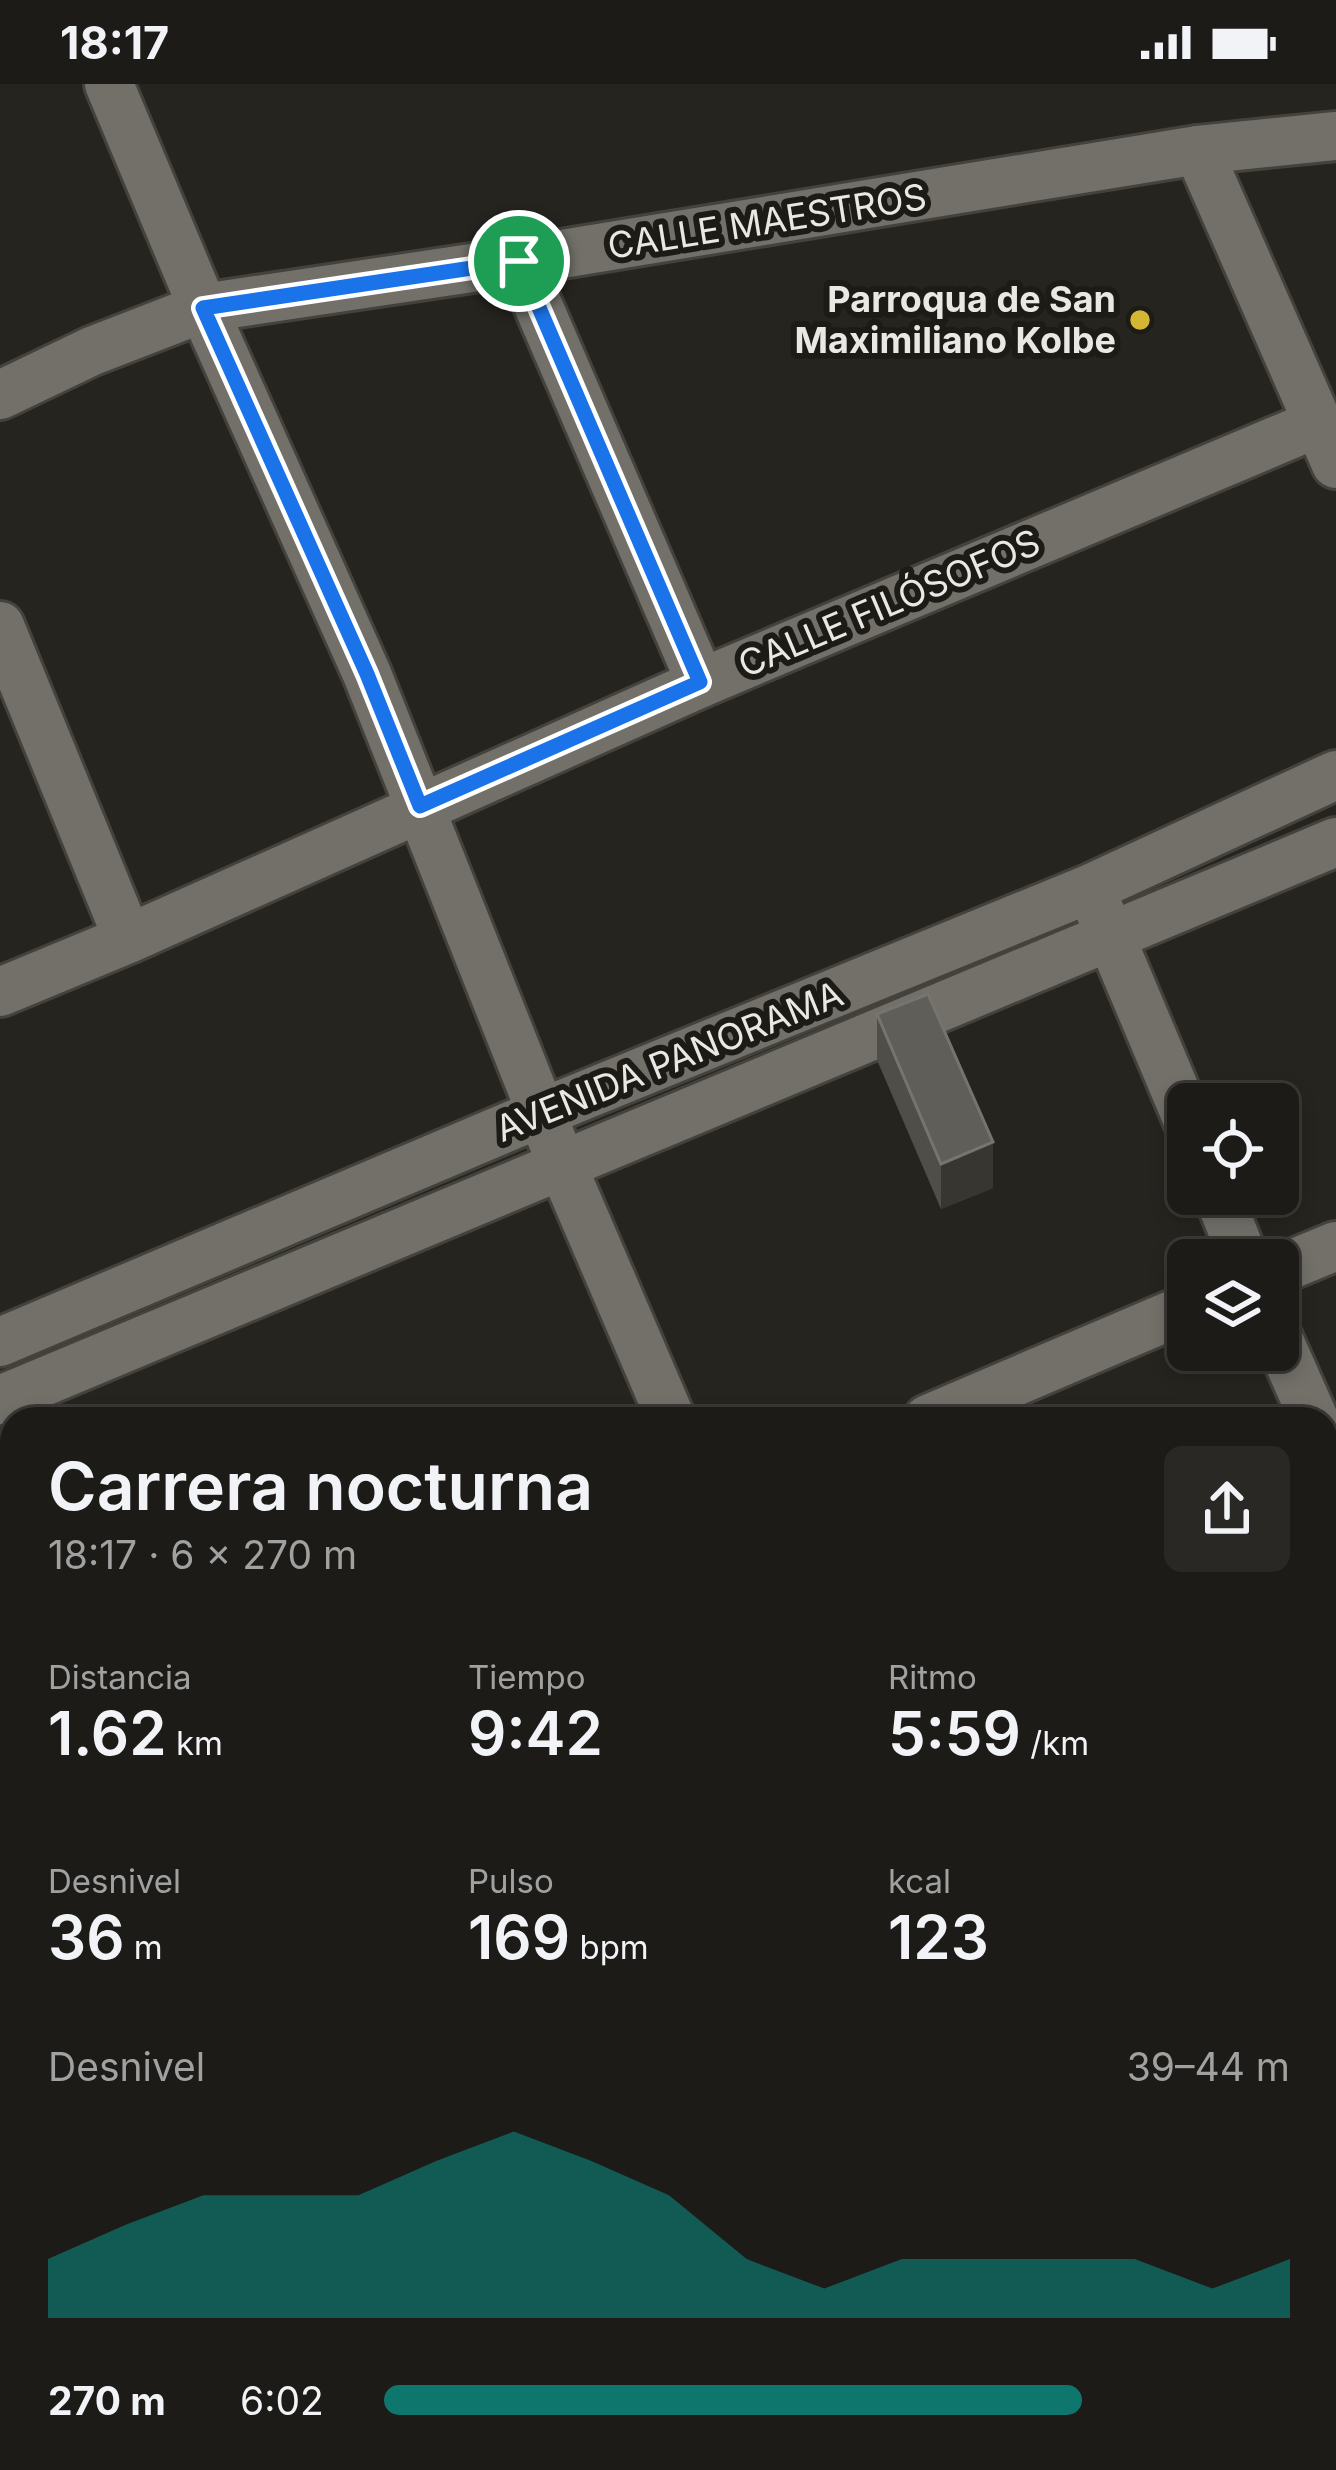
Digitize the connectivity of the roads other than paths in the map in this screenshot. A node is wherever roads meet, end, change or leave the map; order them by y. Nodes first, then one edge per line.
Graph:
1 (109, 84) edge
2 (1336, 136) edge
3 (1198, 150) junction
4 (519, 261) junction
5 (203, 308) junction
6 (0, 395) edge
7 (1327, 443) edge
8 (4, 646) edge
9 (700, 682) junction
10 (1336, 775) edge
11 (420, 806) junction
12 (1336, 842) edge
13 (1089, 889) junction
14 (1114, 938) junction
15 (128, 939) junction
16 (0, 992) edge
17 (1173, 1083) edge
18 (541, 1113) junction
19 (562, 1165) junction
20 (1336, 1246) edge
21 (1299, 1261) edge
22 (1167, 1316) edge
23 (0, 1342) edge
24 (1293, 1371) edge
25 (0, 1400) edge
26 (666, 1407) edge
27 (956, 1407) edge
28 (1309, 1407) edge

1 - 5 street
2 - 3 street, CALLE MAESTROS
3 - 4 street, CALLE MAESTROS
3 - 7 street
4 - 5 street, CALLE MAESTROS
4 - 9 street
5 - 6 street, CALLE MAESTROS
5 - 11 street
7 - 9 street, CALLE FILÓSOFOS
8 - 15 street
9 - 11 street, CALLE FILÓSOFOS
10 - 13 street, AVENIDA PANORAMA
11 - 15 street, CALLE FILÓSOFOS
11 - 18 street
12 - 14 street, AVENIDA PANORAMA
13 - 14 street
13 - 18 street, AVENIDA PANORAMA
14 - 17 street
14 - 19 street, AVENIDA PANORAMA
15 - 16 street, CALLE FILÓSOFOS
18 - 19 street
18 - 23 street, AVENIDA PANORAMA
19 - 25 street, AVENIDA PANORAMA
19 - 26 street
20 - 21 street
22 - 27 street
24 - 28 street

